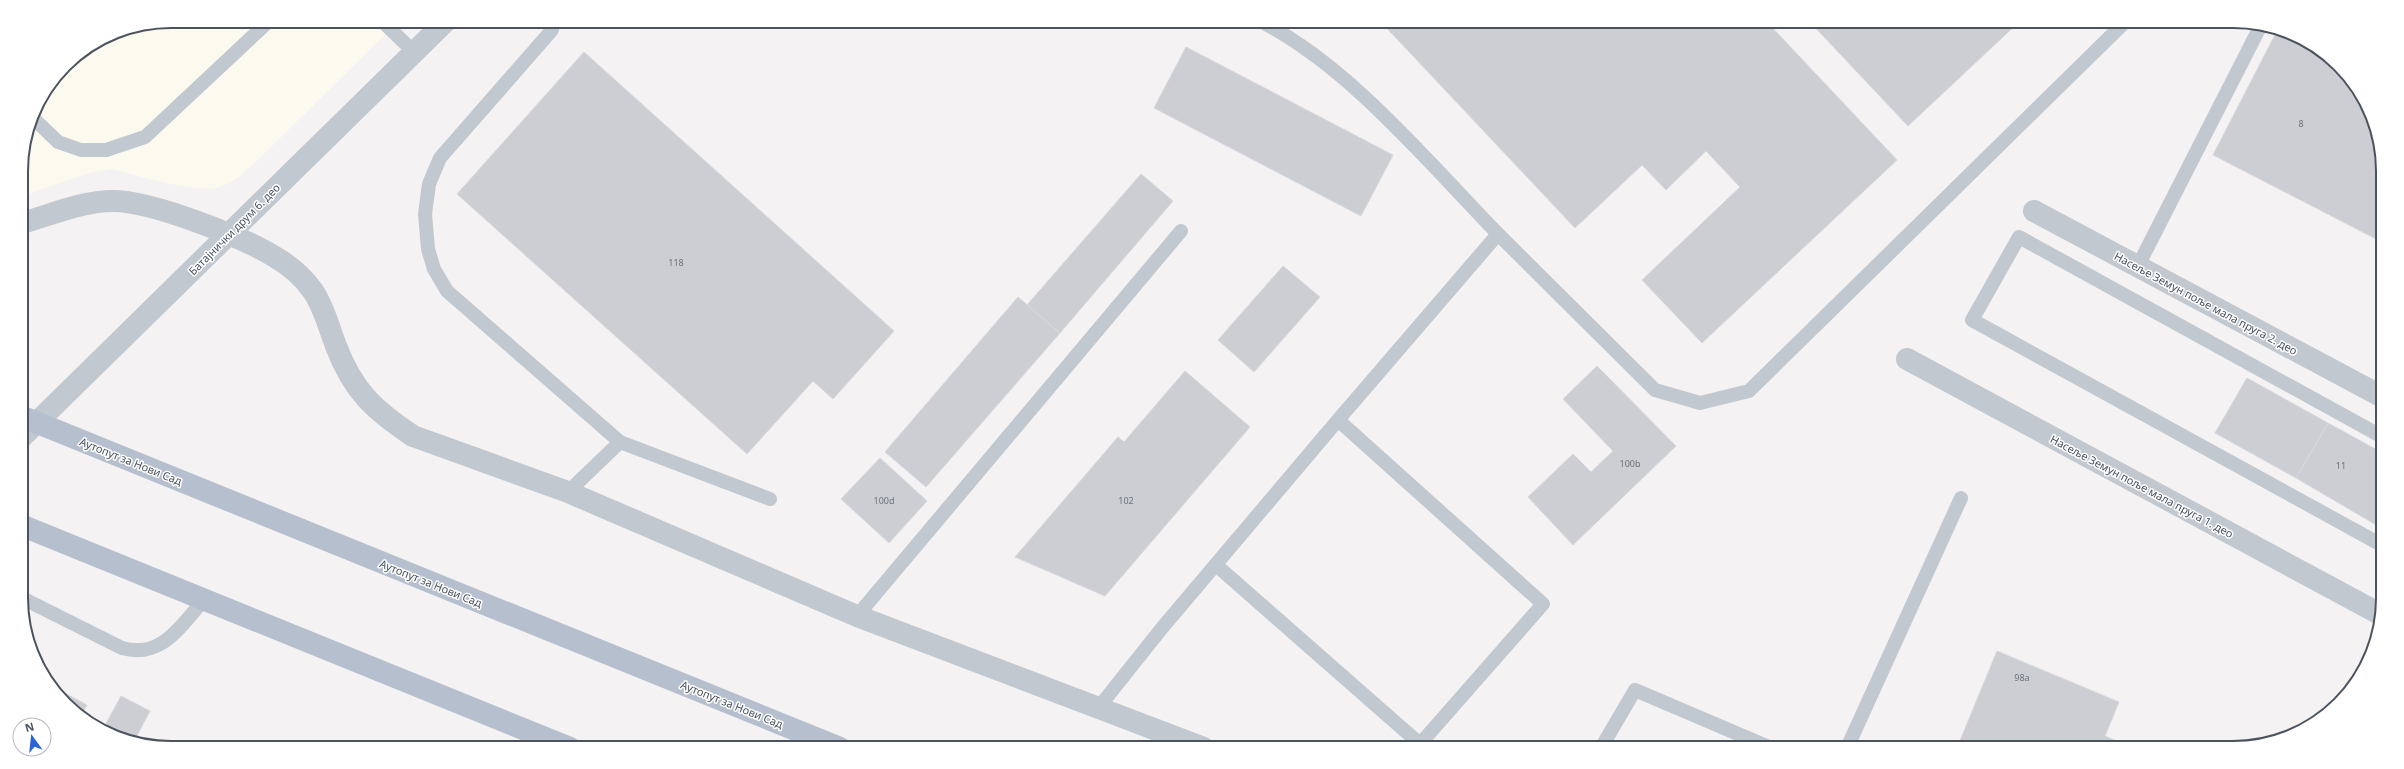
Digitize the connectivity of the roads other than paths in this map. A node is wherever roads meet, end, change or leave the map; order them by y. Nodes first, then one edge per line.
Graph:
1 (262, 28) edge
2 (389, 28) edge
3 (433, 28) edge
4 (1271, 28) edge
5 (2119, 28) edge
6 (552, 30) dead end
7 (2258, 30) edge
8 (414, 52) junction
9 (37, 122) edge
10 (2034, 211) dead end
11 (28, 221) edge
12 (1181, 230) dead end
13 (1498, 234) junction
14 (228, 235) junction
15 (2138, 266) junction
16 (1907, 359) dead end
17 (2376, 393) edge
18 (1338, 420) junction
19 (28, 424) edge
20 (28, 425) edge
21 (2376, 433) edge
22 (620, 442) junction
23 (568, 492) junction
24 (1962, 498) dead end
25 (770, 499) dead end
26 (28, 528) edge
27 (2376, 541) edge
28 (1216, 565) junction
29 (204, 600) junction
30 (28, 601) edge
31 (2376, 612) edge
32 (857, 616) junction
33 (1099, 706) junction
34 (553, 741) edge
35 (822, 741) edge
36 (1186, 741) edge
37 (1417, 741) edge
38 (1423, 741) edge
39 (1605, 741) edge
40 (1755, 741) edge
41 (1850, 741) edge

1 - 9 lane
2 - 8 lane
3 - 8 street, Батајнички друм 6. део
4 - 13 lane
5 - 13 lane
6 - 22 lane
7 - 15 lane
8 - 14 street, Батајнички друм 6. део
10 - 15 street, Насеље Земун поље мала пруга 2. део
11 - 14 street
12 - 32 lane
13 - 18 lane
14 - 19 street, Батајнички друм 6. део
14 - 23 street
15 - 17 street, Насеље Земун поље мала пруга 2. део
16 - 31 street, Насеље Земун поље мала пруга 1. део
18 - 28 lane
18 - 38 lane
20 - 35 main road, Аутопут за Нови Сад
21 - 27 lane
22 - 23 lane
22 - 25 lane
23 - 32 street
24 - 41 lane
26 - 29 main road
28 - 33 lane
28 - 37 lane
29 - 30 lane
29 - 34 main road
32 - 33 street
33 - 36 street
39 - 40 lane

